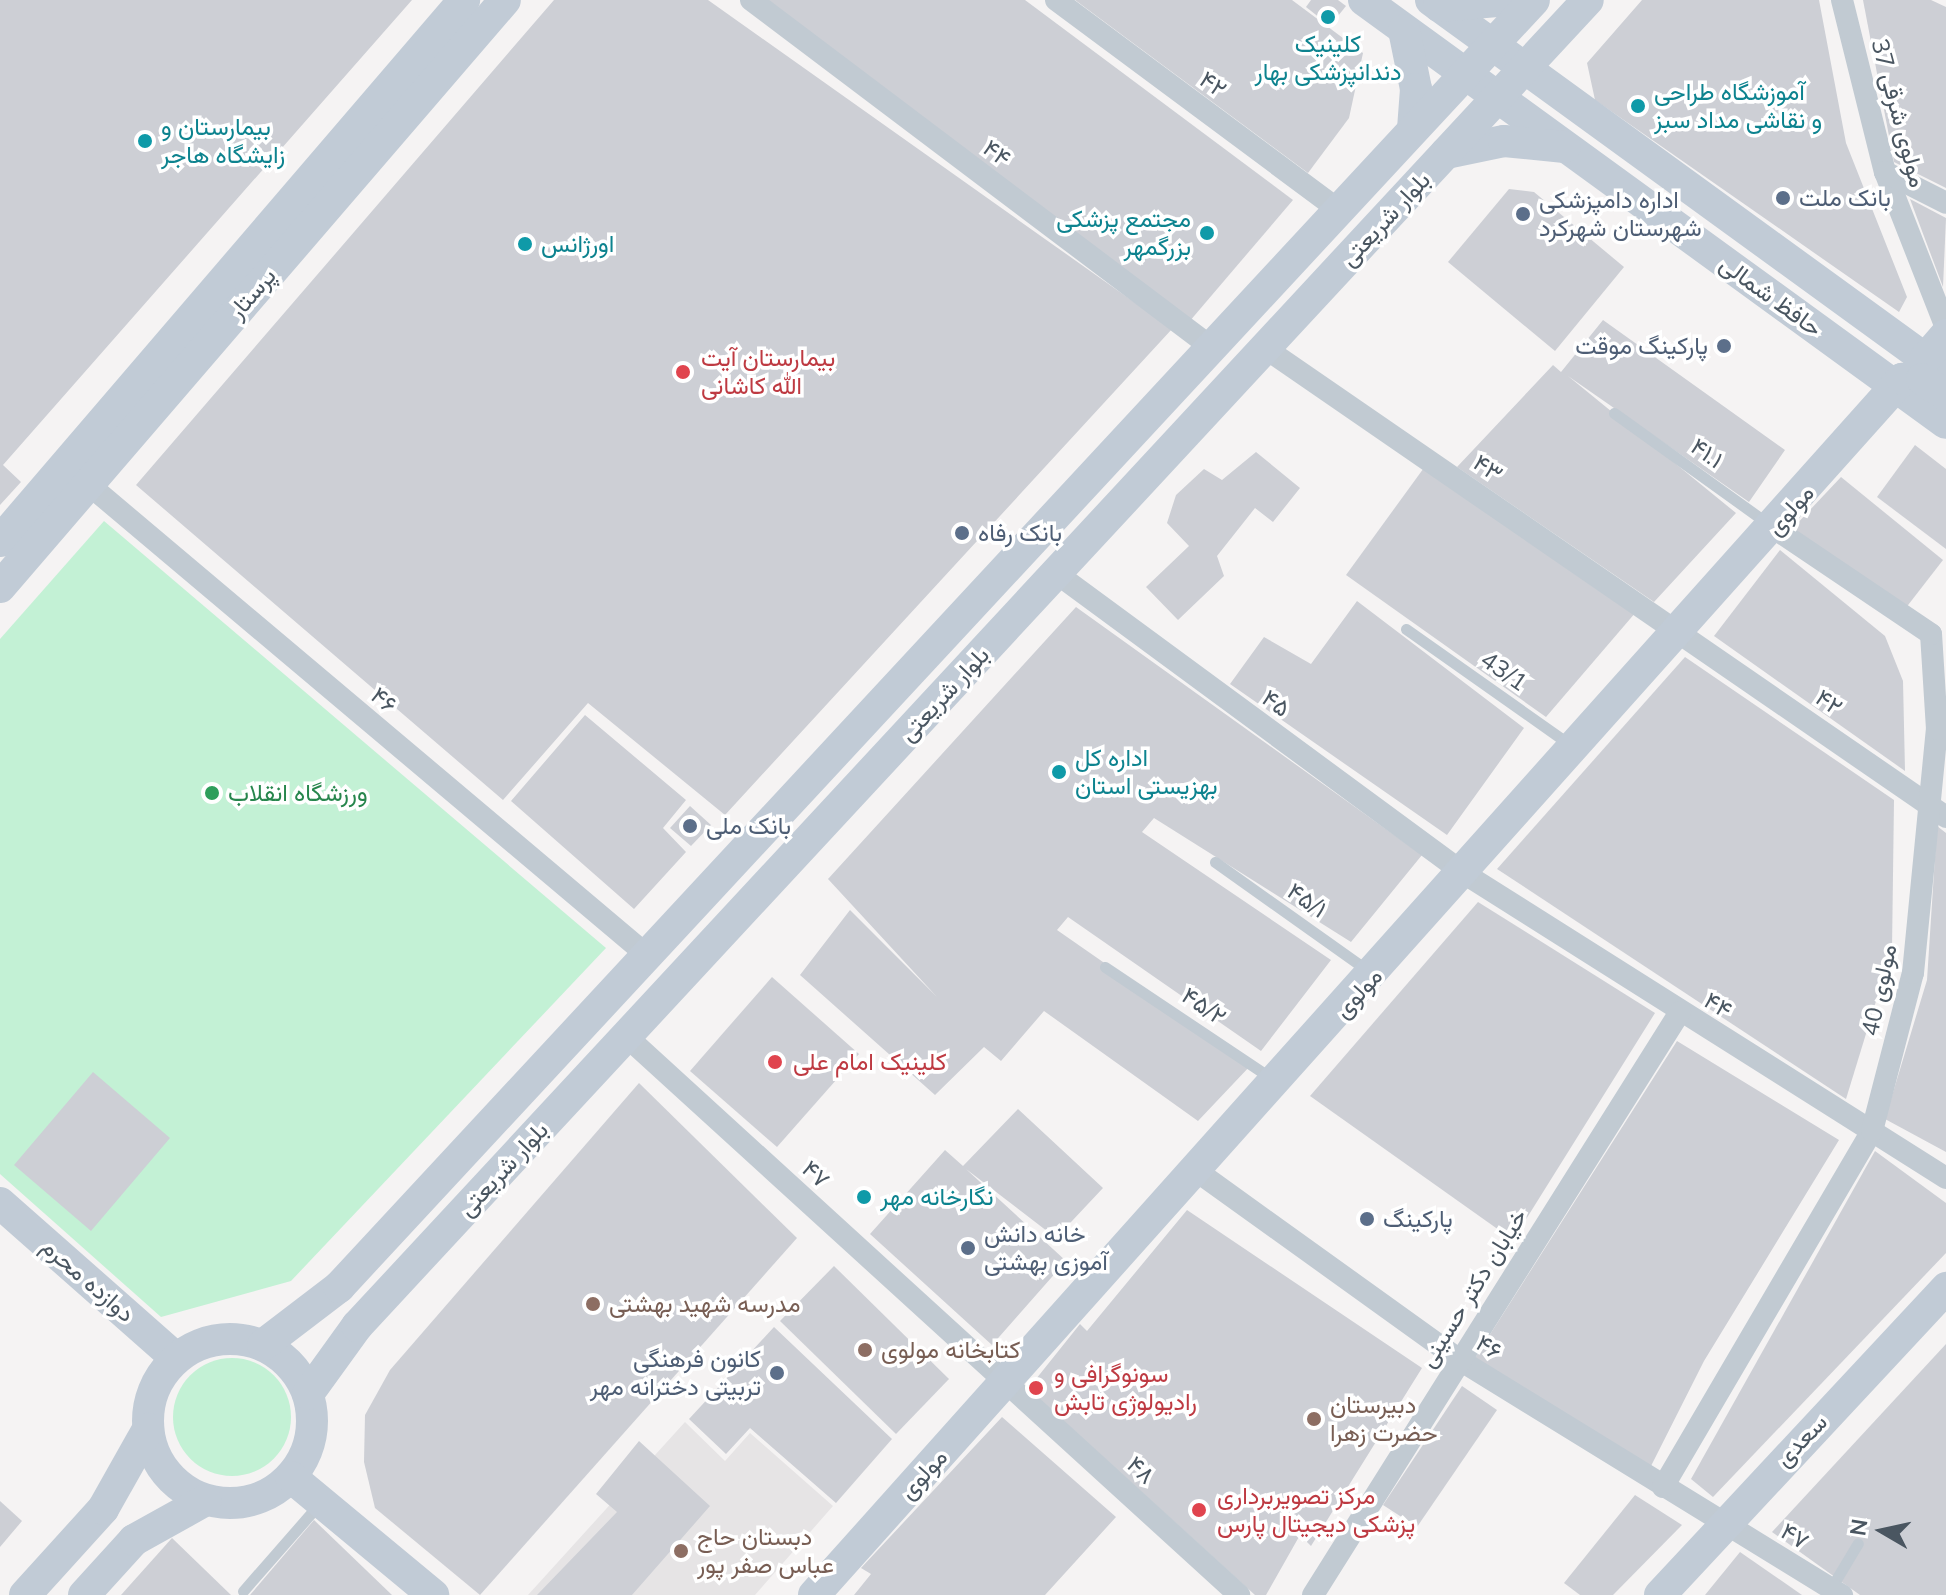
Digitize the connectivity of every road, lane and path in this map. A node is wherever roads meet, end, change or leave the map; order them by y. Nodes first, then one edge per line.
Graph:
1 (464, 0) edge
2 (505, 0) edge
3 (751, 0) edge
4 (1056, 0) edge
5 (1364, 0) edge
6 (1509, 0) edge
7 (1534, 0) edge
8 (1588, 0) edge
9 (1842, 0) edge
10 (1435, 3) edge
11 (1404, 30) junction
12 (1492, 44) junction
13 (1525, 67) junction
14 (1465, 73) junction
15 (1498, 97) junction
16 (1413, 129) junction
17 (1571, 148) junction
18 (1446, 153) junction
19 (1885, 172) junction
20 (1946, 203) edge
21 (1712, 204) junction
22 (1339, 210) junction
23 (1688, 236) junction
24 (1946, 328) edge
25 (1946, 335) edge
26 (1211, 347) junction
27 (1265, 348) junction
28 (1936, 366) edge
29 (1896, 386) junction
30 (1946, 395) edge
31 (1614, 413) dead end
32 (1946, 423) edge
33 (88, 484) junction
34 (1774, 528) junction
35 (0, 541) edge
36 (1056, 573) junction
37 (0, 587) edge
38 (1406, 629) dead end
39 (1682, 631) junction
40 (1576, 749) junction
41 (1937, 810) edge
42 (1215, 862) dead end
43 (1465, 874) junction
44 (647, 955) junction
45 (1105, 967) dead end
46 (1374, 975) junction
47 (1680, 1012) junction
48 (626, 1036) junction
49 (1278, 1082) junction
50 (1872, 1131) junction
51 (1198, 1172) junction
52 (1946, 1178) edge
53 (0, 1203) edge
54 (1941, 1301) edge
55 (263, 1345) junction
56 (176, 1358) junction
57 (1458, 1359) junction
58 (1007, 1382) junction
59 (308, 1394) junction
60 (148, 1429) junction
61 (291, 1477) junction
62 (1663, 1487) junction
63 (206, 1500) junction
64 (320, 1502) junction
65 (1722, 1523) junction
66 (1858, 1543) dead end
67 (243, 1591) dead end
68 (1836, 1592) edge
69 (25, 1595) edge
70 (84, 1595) edge
71 (433, 1595) edge
72 (814, 1595) edge
73 (1239, 1595) edge
74 (1313, 1595) edge
75 (1660, 1595) edge

1 - 35 main road, پرستار
2 - 33 main road, پرستار
3 - 26 street, ۴۴
4 - 22 street, ۴۲
5 - 11 main road, حافظ شمالی
6 - 10 main road
7 - 12 main road, بلوار شریعتی
8 - 13 main road, بلوار شریعتی
9 - 19 street, مولوی شرقی 37
10 - 12 main road, حافظ شمالی
11 - 14 main road, حافظ شمالی
11 - 16 main road
12 - 13 main road, حافظ شمالی
12 - 14 main road, بلوار شریعتی
13 - 15 main road, بلوار شریعتی
13 - 21 main road, حافظ شمالی
14 - 15 main road, حافظ شمالی
14 - 16 main road, بلوار شریعتی
15 - 17 main road, حافظ شمالی
15 - 18 main road, بلوار شریعتی
16 - 22 main road, بلوار شریعتی
17 - 18 main road
17 - 23 main road, حافظ شمالی
18 - 27 main road, بلوار شریعتی
19 - 20 street
19 - 24 street, مولوی شرقی 37
21 - 23 main road
21 - 28 main road, حافظ شمالی
22 - 26 main road, بلوار شریعتی
23 - 29 main road, حافظ شمالی
25 - 28 main road
26 - 44 main road, بلوار شریعتی
27 - 36 main road, بلوار شریعتی
27 - 39 street, ۴۳
29 - 30 main road
29 - 32 main road, حافظ شمالی
29 - 34 main road, مولوی
31 - 34 lane, ۴۱.۱
33 - 37 main road, پرستار
33 - 44 street, ۴۶
34 - 39 main road, مولوی
34 - 41 street, مولوی 40
36 - 43 street, ۴۵
36 - 48 main road, بلوار شریعتی
38 - 40 lane, 43/1
39 - 40 main road, مولوی
39 - 41 street, ۴۲
40 - 43 main road, مولوی
41 - 50 street, مولوی 40
42 - 46 lane, ۴۵/۱
43 - 46 main road, مولوی
43 - 47 street, ۴۴
44 - 55 main road, بلوار شریعتی
45 - 49 lane, ۴۵/۲
46 - 49 main road, مولوی
47 - 50 street, ۴۴
47 - 57 street, خیابان دکتر حسینی
48 - 58 street, ۴۷
48 - 59 main road, بلوار شریعتی
49 - 51 main road, مولوی
50 - 52 street, ۴۴
50 - 62 street, مولوی 40
51 - 57 street, ۴۶
51 - 58 main road, مولوی
53 - 56 main road, دوازده محرم
54 - 65 main road, سعدی
55 - 56 main road
55 - 59 main road
56 - 60 main road
57 - 62 street, ۴۶
57 - 74 street, خیابان دکتر حسینی
58 - 72 main road, مولوی
58 - 73 street, ۴۸
59 - 61 main road
60 - 63 main road
60 - 69 main road
61 - 63 main road
61 - 64 main road
62 - 65 street, ۴۶
63 - 70 main road
64 - 67 lane
64 - 71 main road
65 - 68 street, ۴۷
65 - 75 main road, سعدی
66 - 68 lane

